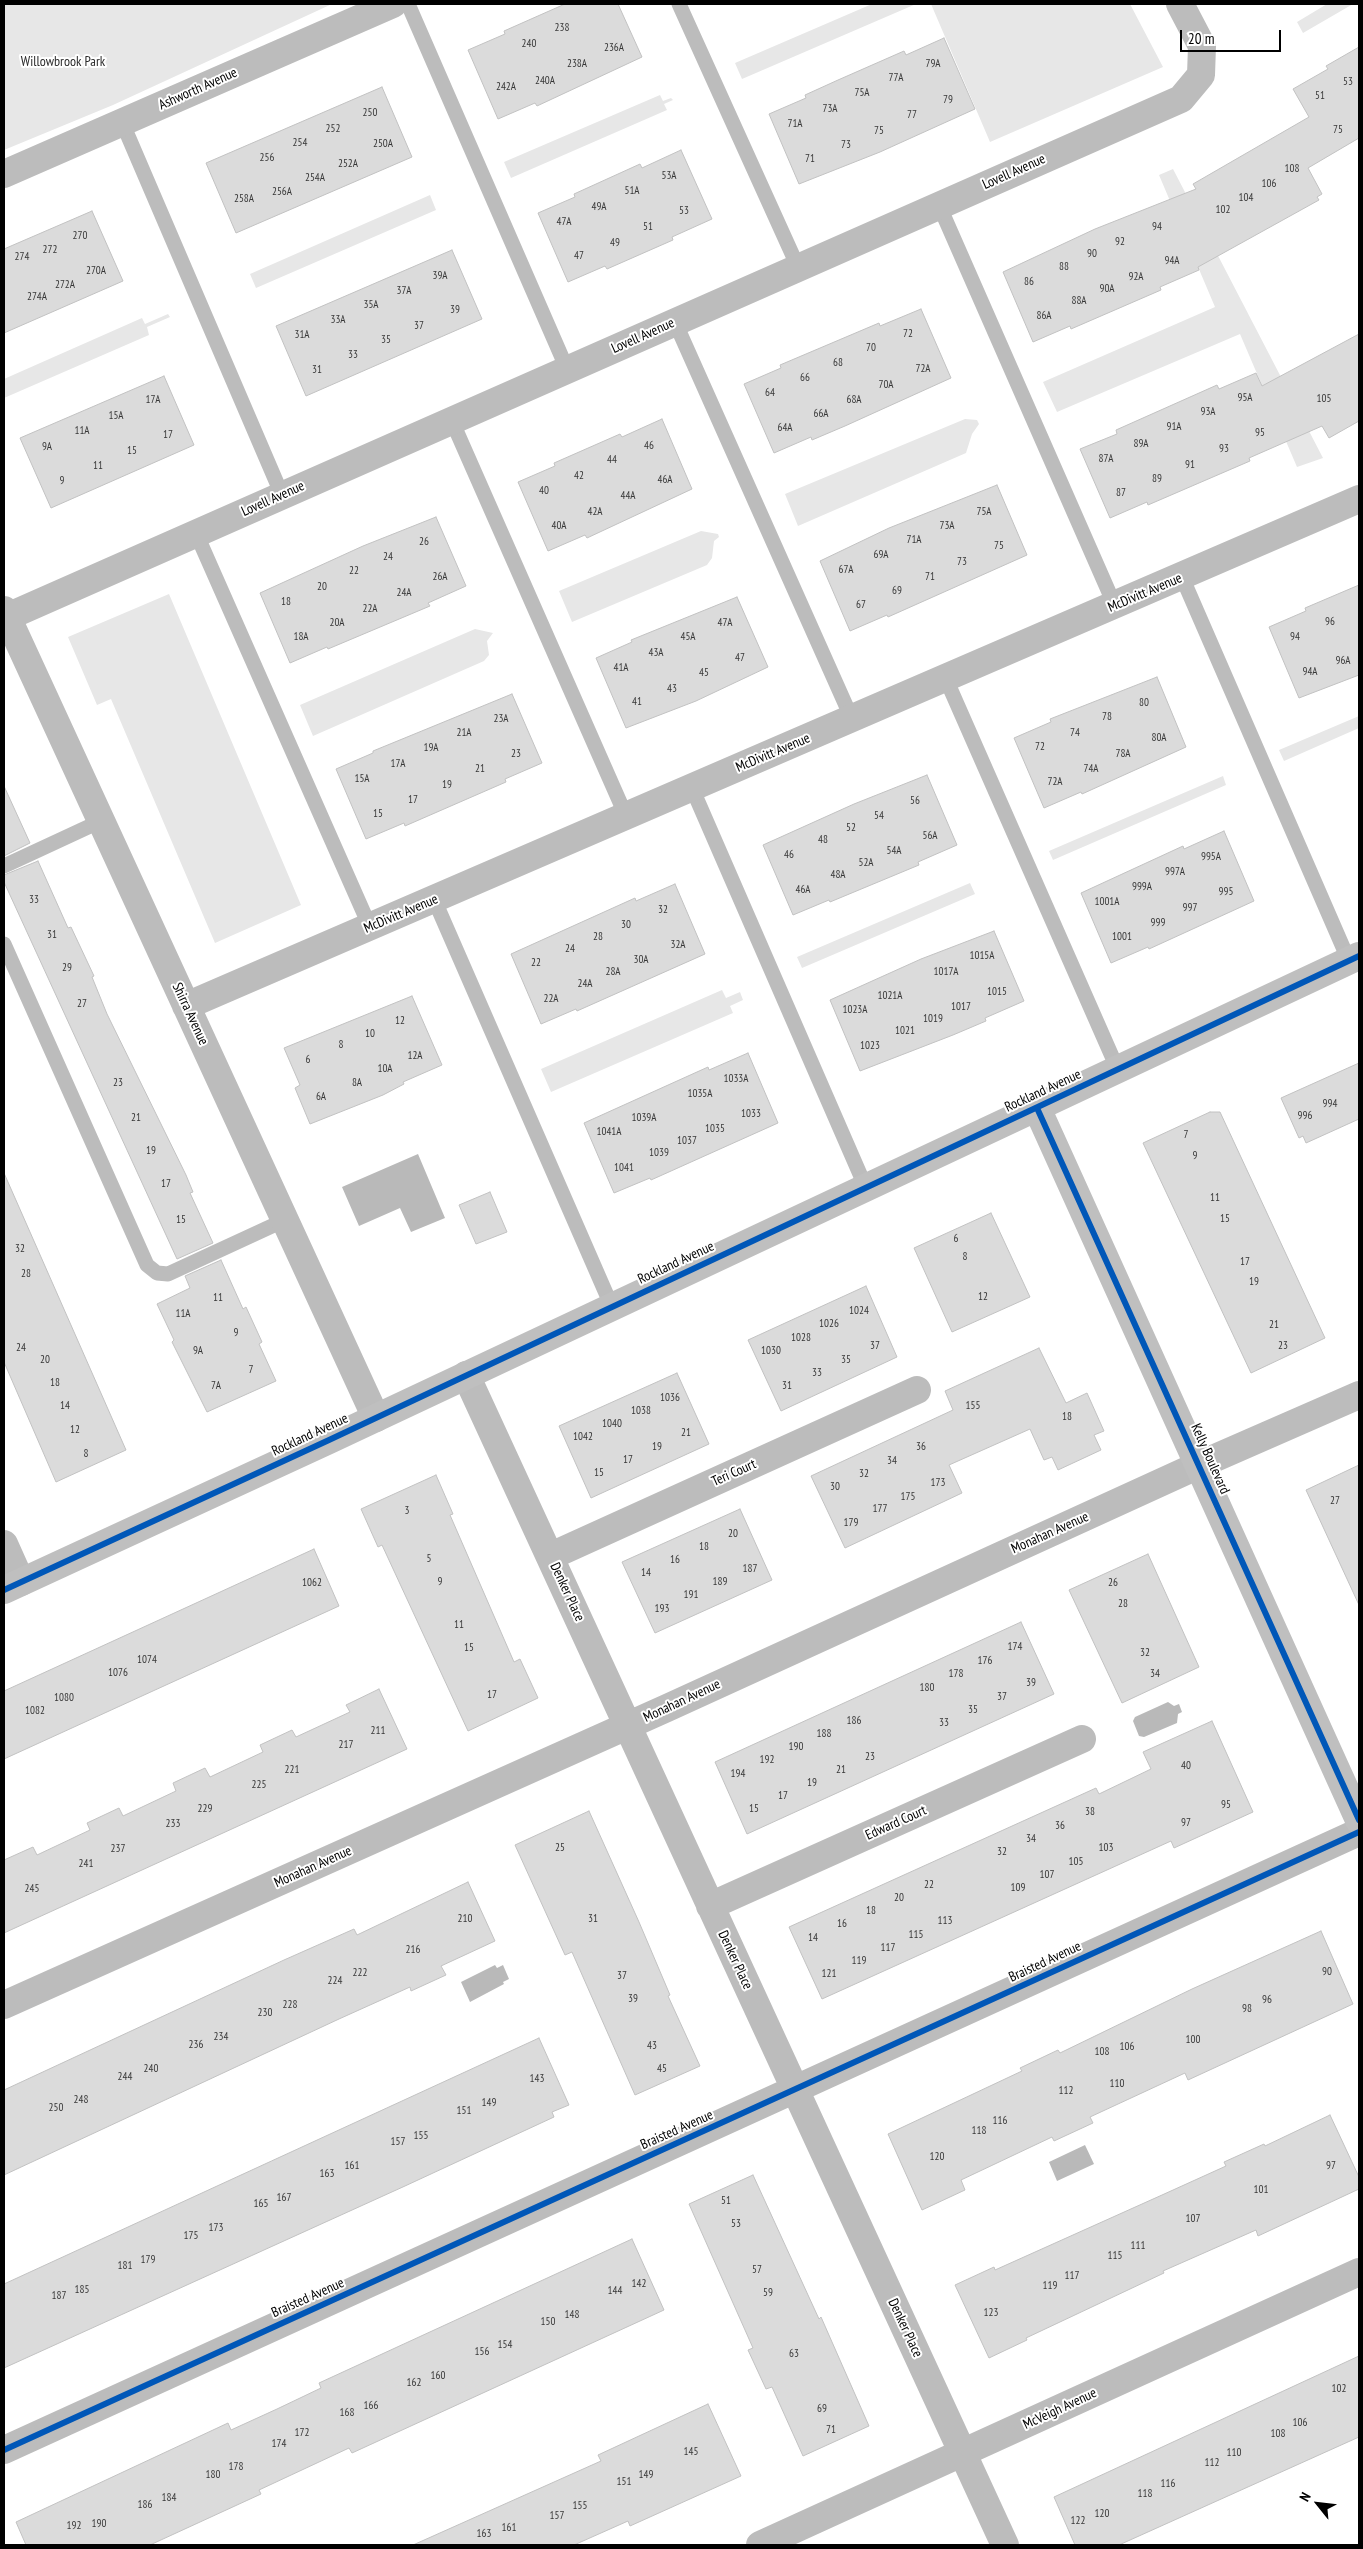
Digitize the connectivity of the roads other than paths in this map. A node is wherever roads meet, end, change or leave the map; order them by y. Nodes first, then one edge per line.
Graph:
1 (393, 4) edge
2 (408, 4) edge
3 (679, 4) edge
4 (1180, 4) edge
5 (122, 122) junction
6 (4, 174) edge
7 (939, 205) junction
8 (798, 267) junction
9 (675, 322) junction
10 (567, 369) junction
11 (452, 421) junction
12 (282, 495) junction
13 (1359, 499) edge
14 (196, 533) junction
15 (1182, 577) junction
16 (1115, 606) junction
17 (5, 613) edge
18 (946, 678) junction
19 (852, 719) junction
20 (692, 788) junction
21 (626, 816) junction
22 (101, 821) junction
23 (4, 866) edge
24 (434, 900) junction
25 (370, 927) junction
26 (4, 944) edge
27 (1354, 959) edge
28 (186, 1006) junction
29 (1118, 1070) junction
30 (1037, 1108) junction
31 (866, 1188) junction
32 (285, 1220) junction
33 (612, 1306) junction
34 (466, 1375) junction
35 (917, 1390) dead end
36 (1359, 1395) edge
37 (376, 1418) junction
38 (1199, 1465) junction
39 (4, 1544) edge
40 (551, 1556) junction
41 (12, 1586) edge
42 (628, 1726) junction
43 (1082, 1739) dead end
44 (1359, 1820) edge
45 (1359, 1832) edge
46 (710, 1906) junction
47 (4, 2005) edge
48 (795, 2090) junction
49 (1359, 2272) edge
50 (4, 2450) edge
51 (963, 2453) junction
52 (760, 2545) edge
53 (1005, 2545) edge

1 - 5 street, Ashworth Avenue
2 - 10 lane
3 - 8 lane
4 - 7 street, Lovell Avenue
5 - 6 street, Ashworth Avenue
5 - 12 lane
7 - 8 street, Lovell Avenue
7 - 16 lane
8 - 9 street, Lovell Avenue
9 - 10 street, Lovell Avenue
9 - 19 lane
10 - 11 street, Lovell Avenue
11 - 12 street, Lovell Avenue
11 - 21 lane
12 - 14 street, Lovell Avenue
13 - 15 street, McDivitt Avenue
14 - 17 street, Lovell Avenue
14 - 25 lane
15 - 16 street, McDivitt Avenue
15 - 27 lane
16 - 18 street, McDivitt Avenue
17 - 22 street, Shirra Avenue
18 - 19 street, McDivitt Avenue
18 - 29 lane
19 - 20 street, McDivitt Avenue
20 - 21 street, McDivitt Avenue
20 - 31 lane
21 - 24 street, McDivitt Avenue
22 - 23 lane
22 - 28 street, Shirra Avenue
24 - 25 street, McDivitt Avenue
24 - 33 lane
25 - 28 street, McDivitt Avenue
26 - 32 lane
27 - 29 street, Rockland Avenue
28 - 32 street, Shirra Avenue
29 - 30 street, Rockland Avenue
30 - 31 street, Rockland Avenue
30 - 38 street, Kelly Boulevard
31 - 33 street, Rockland Avenue
32 - 37 street, Shirra Avenue
33 - 34 street, Rockland Avenue
34 - 37 street, Rockland Avenue
34 - 40 street, Denker Place
35 - 40 street, Teri Court
36 - 38 street, Monahan Avenue
37 - 41 street, Rockland Avenue
38 - 42 street, Monahan Avenue
38 - 44 street, Kelly Boulevard
39 - 41 street
40 - 42 street, Denker Place
42 - 46 street, Denker Place
42 - 47 street, Monahan Avenue
43 - 46 street, Edward Court
45 - 48 street, Braisted Avenue
46 - 48 street, Denker Place
48 - 50 street, Braisted Avenue
48 - 51 street, Denker Place
49 - 51 street, McVeigh Avenue
51 - 52 street, McVeigh Avenue
51 - 53 street, Denker Place

